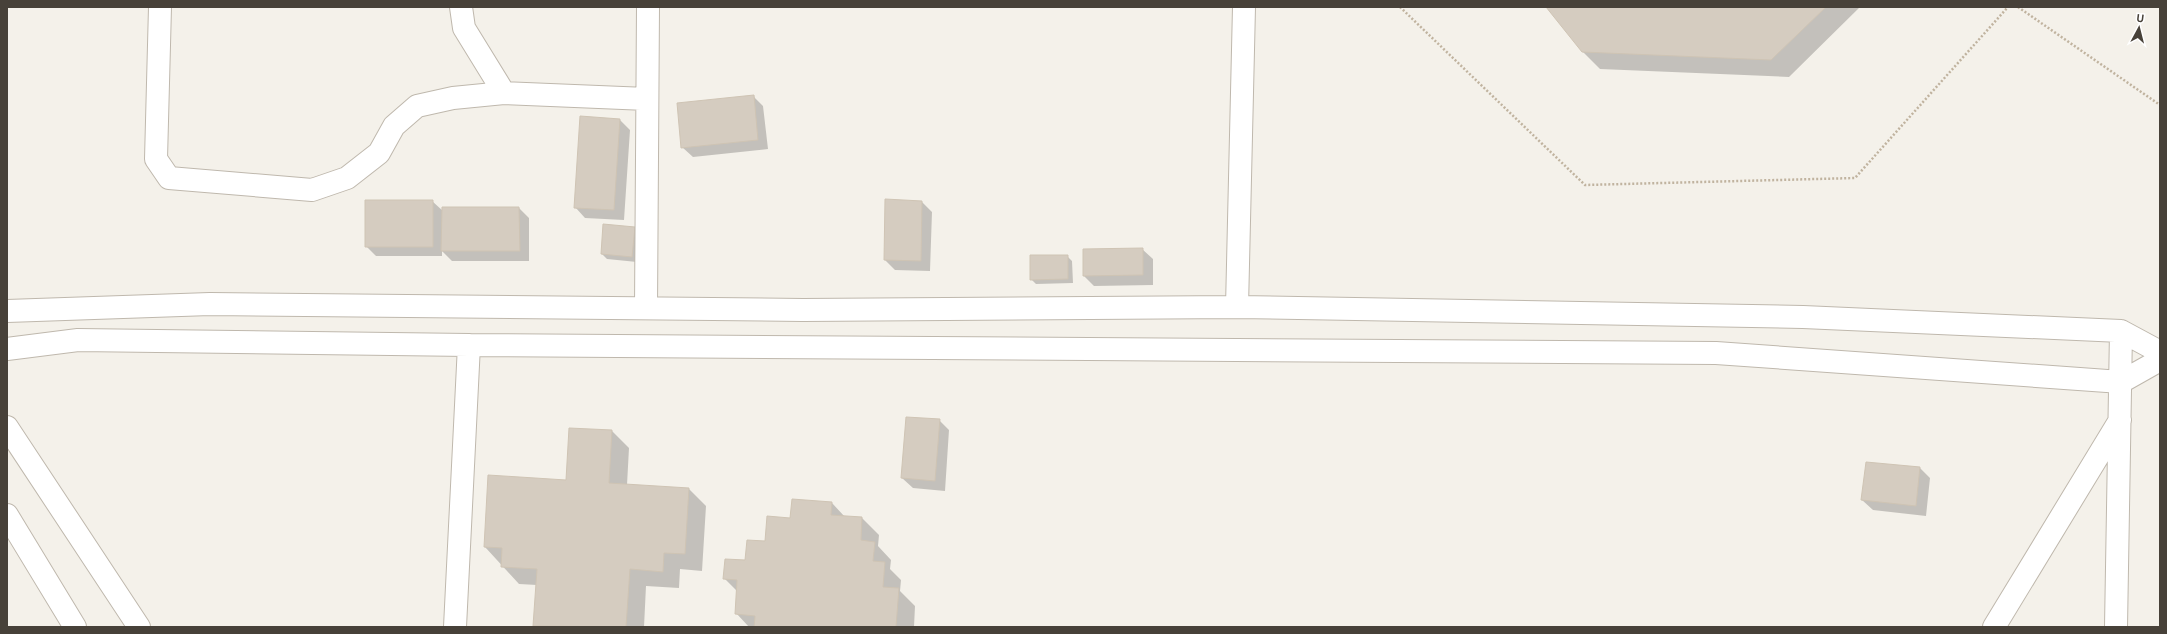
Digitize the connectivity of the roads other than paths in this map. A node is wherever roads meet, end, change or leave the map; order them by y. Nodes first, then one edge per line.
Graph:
1 (160, 7) edge
2 (461, 7) edge
3 (648, 7) edge
4 (1244, 7) edge
5 (504, 93) junction
6 (647, 99) junction
7 (1237, 307) junction
8 (646, 308) junction
9 (7, 311) edge
10 (2121, 331) junction
11 (469, 345) junction
12 (7, 349) edge
13 (2160, 352) edge
14 (2160, 360) edge
15 (2121, 382) junction
16 (2120, 420) junction
17 (7, 427) edge
18 (7, 515) edge
19 (75, 627) edge
20 (139, 627) edge
21 (455, 627) edge
22 (1994, 627) edge
23 (2116, 627) edge

1 - 5 lane
2 - 5 lane
3 - 6 lane
4 - 7 lane
5 - 6 lane
6 - 8 lane
7 - 8 lane
7 - 10 lane
8 - 9 lane
10 - 13 lane
10 - 15 lane
11 - 12 lane
11 - 15 lane
11 - 21 lane
14 - 15 lane
15 - 16 lane
16 - 22 lane
16 - 23 lane
17 - 20 lane
18 - 19 lane

